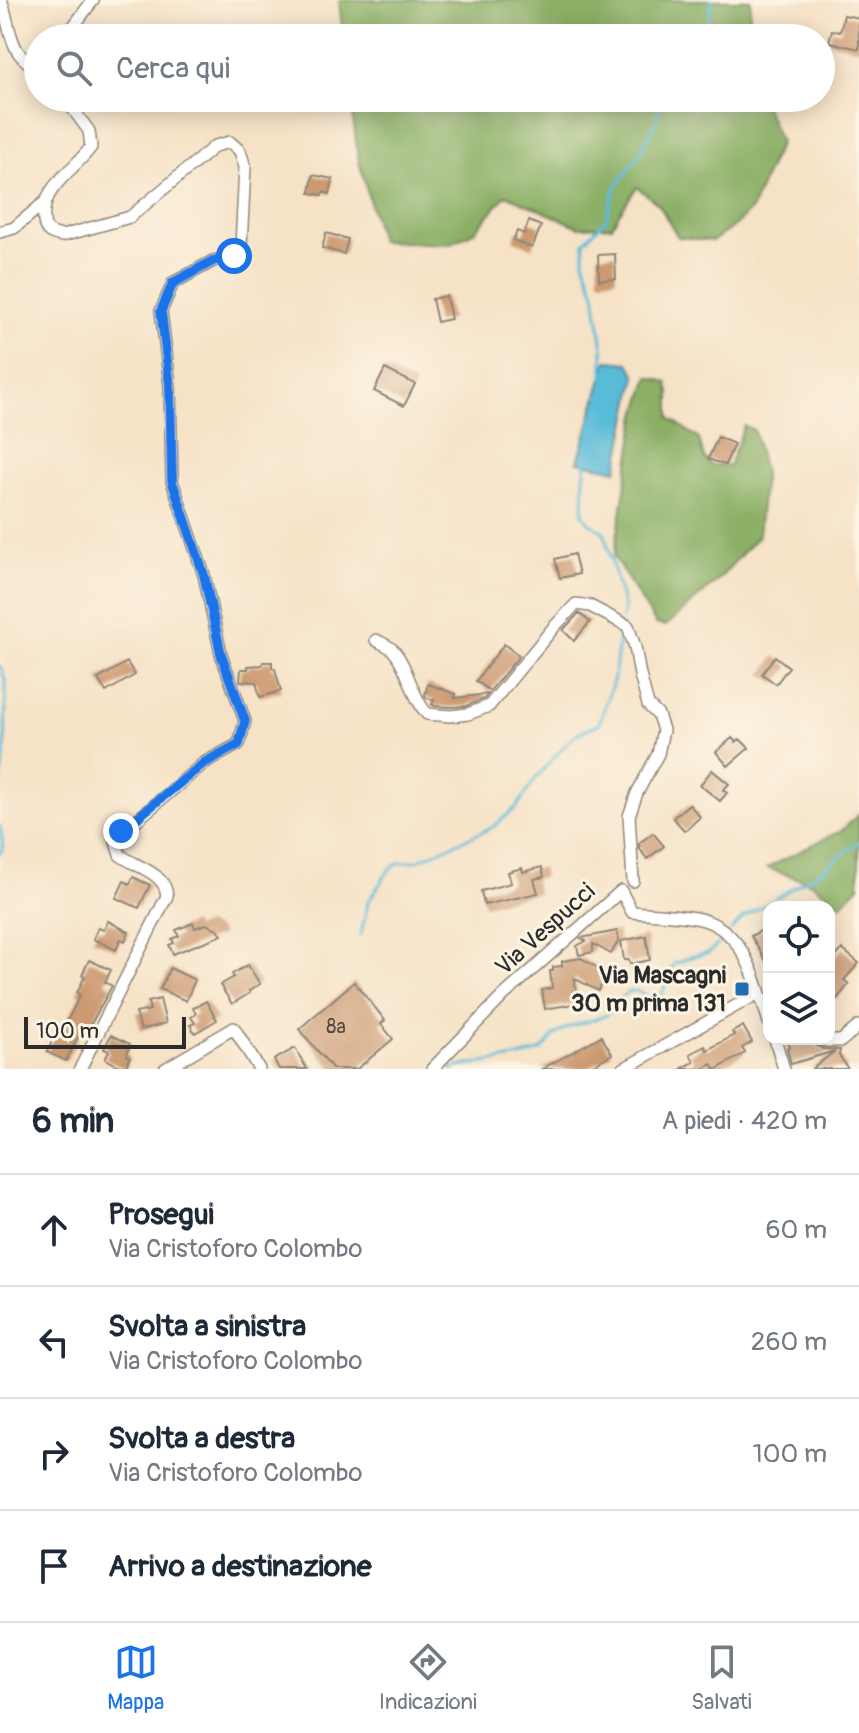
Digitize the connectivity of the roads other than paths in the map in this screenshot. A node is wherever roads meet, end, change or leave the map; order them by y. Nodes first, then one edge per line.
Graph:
1 (1, 0) edge
2 (93, 0) edge
3 (75, 24) edge
4 (24, 59) edge
5 (75, 112) edge
6 (44, 203) junction
7 (0, 232) edge
8 (376, 640) dead end
9 (633, 881) dead end
10 (763, 992) edge
11 (763, 995) edge
12 (859, 1026) edge
13 (835, 1041) edge
14 (777, 1045) edge
15 (80, 1069) edge
16 (165, 1069) edge
17 (259, 1069) edge
18 (432, 1069) edge
19 (623, 1069) edge
20 (784, 1069) edge

1 - 4 street
2 - 3 street
5 - 6 street
6 - 7 street
6 - 15 street
8 - 9 street
10 - 18 street, Via Vespucci
11 - 19 street
12 - 13 street
14 - 20 street
16 - 17 street

